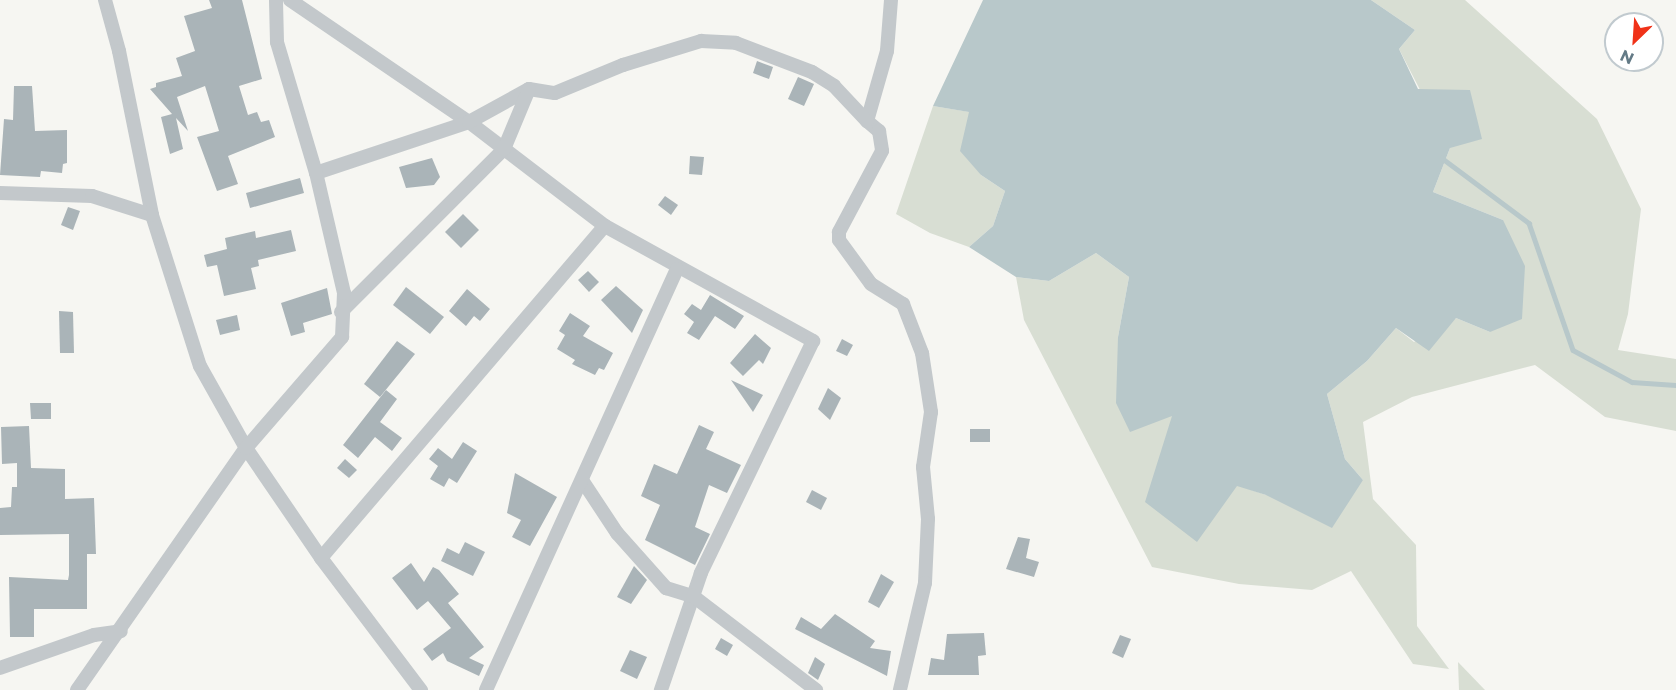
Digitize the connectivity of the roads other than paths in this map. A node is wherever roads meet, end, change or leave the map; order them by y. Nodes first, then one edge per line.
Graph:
1 (105, 0) edge
2 (276, 0) edge
3 (290, 0) edge
4 (891, 0) edge
5 (529, 89) junction
6 (867, 121) junction
7 (469, 122) junction
8 (504, 149) junction
9 (316, 173) junction
10 (0, 194) edge
11 (152, 214) junction
12 (605, 226) junction
13 (677, 269) junction
14 (341, 312) junction
15 (246, 448) junction
16 (582, 480) junction
17 (321, 558) junction
18 (693, 596) junction
19 (121, 631) junction
20 (0, 668) edge
21 (77, 690) edge
22 (421, 690) edge
23 (486, 690) edge
24 (661, 690) edge
25 (816, 690) edge
26 (900, 690) edge

1 - 11 street
2 - 9 street
3 - 7 street
4 - 6 street
5 - 6 street
5 - 7 street
5 - 8 street
6 - 26 street
7 - 8 street
7 - 9 street
8 - 12 street
8 - 14 street
9 - 14 street
10 - 11 street
11 - 15 street
12 - 13 street
12 - 17 street
13 - 16 street
13 - 18 street
14 - 15 street
15 - 17 street
15 - 19 street
16 - 18 street
16 - 23 street
17 - 22 street
18 - 24 street
18 - 25 street
19 - 20 street
19 - 21 street

